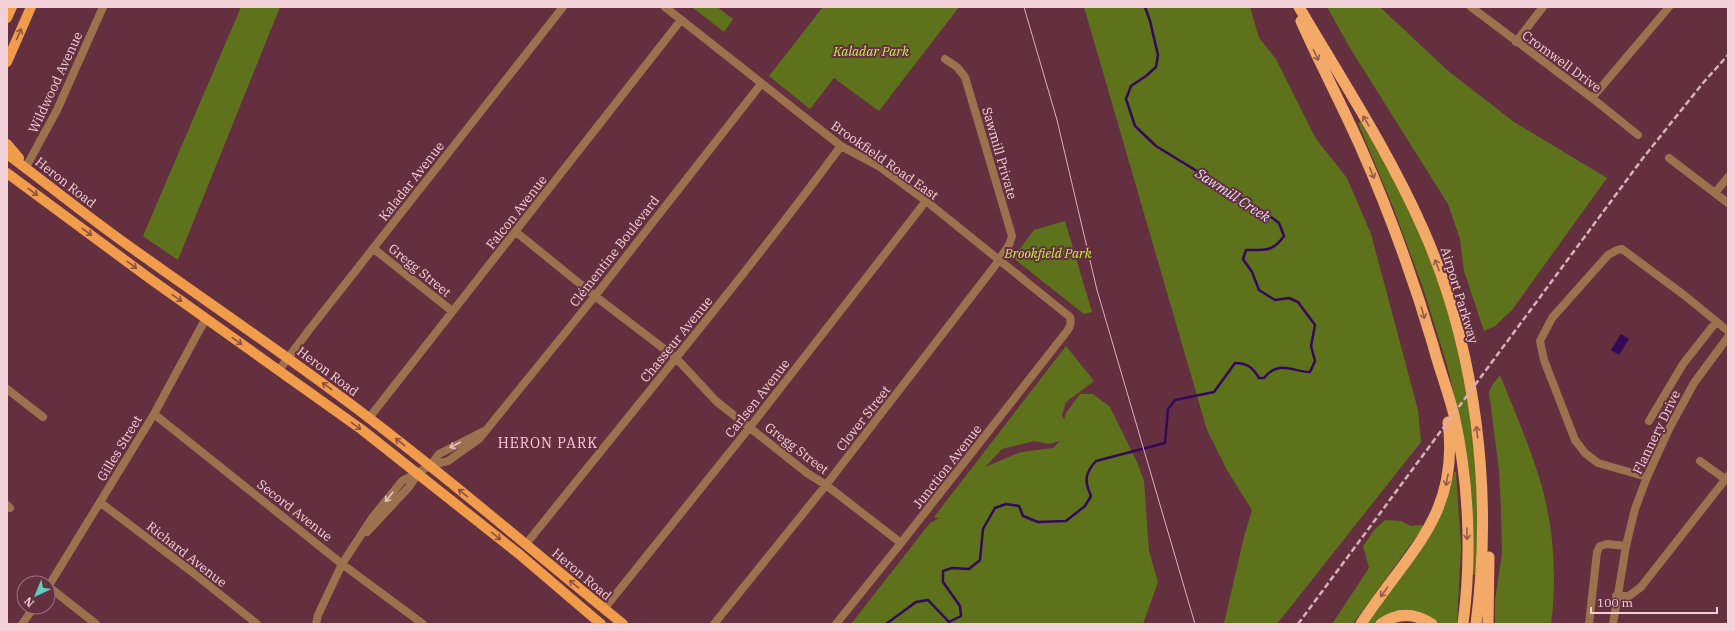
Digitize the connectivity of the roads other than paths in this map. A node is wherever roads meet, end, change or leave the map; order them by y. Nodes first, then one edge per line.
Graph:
1 (12, 7) edge
2 (31, 7) edge
3 (103, 7) edge
4 (563, 7) edge
5 (665, 7) edge
6 (1294, 7) edge
7 (1299, 7) edge
8 (1471, 7) edge
9 (1543, 7) edge
10 (1670, 7) edge
11 (7, 18) edge
12 (681, 20) junction
13 (1516, 42) junction
14 (945, 59) dead end
15 (7, 62) edge
16 (761, 84) junction
17 (1592, 98) junction
18 (1638, 134) dead end
19 (7, 144) edge
20 (840, 146) junction
21 (7, 154) edge
22 (1669, 158) dead end
23 (26, 167) junction
24 (7, 172) edge
25 (1728, 177) edge
26 (1715, 193) junction
27 (926, 201) junction
28 (1728, 203) edge
29 (516, 232) junction
30 (374, 248) junction
31 (999, 261) junction
32 (595, 296) junction
33 (452, 311) junction
34 (206, 318) junction
35 (1070, 319) joint
36 (1716, 322) junction
37 (1728, 331) edge
38 (1728, 337) edge
39 (289, 358) junction
40 (676, 358) junction
41 (279, 370) junction
42 (1444, 385) junction
43 (7, 389) edge
44 (154, 414) junction
45 (43, 417) dead end
46 (369, 418) junction
47 (1649, 421) dead end
48 (750, 427) junction
49 (1479, 457) junction
50 (1700, 461) dead end
51 (430, 466) junction
52 (418, 474) junction
53 (1647, 476) junction
54 (1727, 478) edge
55 (826, 485) junction
56 (100, 503) junction
57 (901, 543) junction
58 (526, 544) junction
59 (1626, 546) junction
60 (342, 564) junction
61 (55, 575) edge
62 (56, 593) edge
63 (1616, 596) junction
64 (604, 609) junction
65 (28, 615) edge
66 (22, 624) edge
67 (96, 624) edge
68 (257, 624) edge
69 (316, 624) edge
70 (423, 624) edge
71 (601, 624) edge
72 (623, 624) edge
73 (714, 624) edge
74 (836, 624) edge
75 (1361, 624) edge
76 (1381, 624) edge
77 (1432, 624) edge
78 (1463, 624) edge
79 (1476, 624) edge
80 (1488, 624) edge
81 (1589, 624) edge
82 (1612, 624) edge

1 - 11 main road
15 -> 2 main road
3 - 23 street, Wildwood Avenue
4 - 30 street, Kaladar Avenue
5 - 12 street, Brookfield Road East
6 -> 42 highway
49 -> 7 highway, Airport Parkway
8 - 13 street, Cromwell Drive
9 - 13 street
10 - 17 street
12 - 16 street, Brookfield Road East
12 - 29 street, Falcon Avenue
13 - 17 street, Cromwell Drive
14 - 31 street, Sawmill Private
16 - 20 street, Brookfield Road East
16 - 32 street, Clémentine Boulevard
17 - 18 street, Cromwell Drive
19 - 23 main road
20 - 27 street, Brookfield Road East
20 - 40 street, Chasseur Avenue
21 - 23 main road, Heron Road
22 - 26 street
23 - 39 main road, Heron Road
24 -> 34 main road, Heron Road
25 - 26 street
26 - 28 street
27 - 31 street, Brookfield Road East
27 - 48 street, Carlsen Avenue
29 - 32 street, Gregg Street
29 - 33 street, Falcon Avenue
30 - 33 street, Gregg Street
30 - 39 street, Kaladar Avenue
31 - 35 street, Brookfield Road East
31 - 55 street, Clover Street
32 - 40 street, Gregg Street
32 - 51 street, Clémentine Boulevard
33 - 46 street, Falcon Avenue
34 -> 41 main road, Heron Road
34 - 44 street, Gilles Street
35 - 57 street, Junction Avenue
36 - 37 street
36 - 47 street, Flannery Drive
36 - 53 street
38 - 53 street, Flannery Drive
39 - 41 street, Kaladar Avenue
46 -> 39 main road, Heron Road
40 - 48 street, Gregg Street
40 - 58 street, Chasseur Avenue
41 -> 52 main road, Heron Road
42 -> 75 highway
42 -> 78 highway
43 - 45 street
44 - 56 street, Gilles Street
44 - 60 street, Secord Avenue
51 -> 46 main road, Heron Road
48 - 55 street, Gregg Street
48 - 64 street, Carlsen Avenue
49 - 79 highway, Airport Parkway
49 - 80 highway
50 - 54 street
51 - 52 street, Clémentine Boulevard
58 -> 51 main road, Heron Road
52 - 60 street, Clémentine Boulevard
52 -> 71 main road, Heron Road
53 - 59 street, Flannery Drive
54 - 63 street
55 - 57 street, Gregg Street
55 - 73 street, Clover Street
56 - 61 street, Gilles Street
56 - 68 street, Richard Avenue
57 - 74 street, Junction Avenue
64 -> 58 main road, Heron Road
59 - 63 street, Flannery Drive
59 - 81 street
60 - 69 street, Clémentine Boulevard
60 - 70 street, Secord Avenue
62 - 67 street
63 - 82 street, Flannery Drive
64 - 72 main road, Heron Road
65 - 66 street
76 - 77 highway

